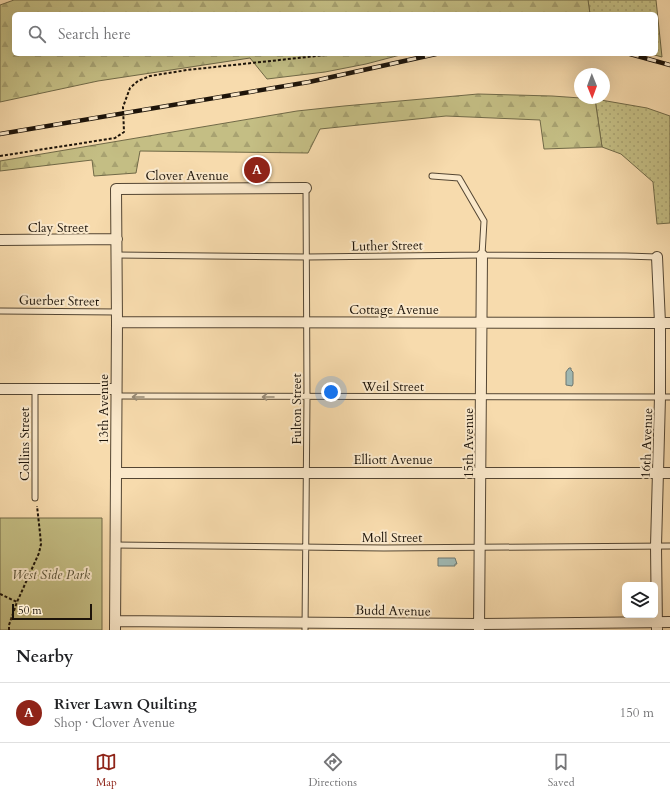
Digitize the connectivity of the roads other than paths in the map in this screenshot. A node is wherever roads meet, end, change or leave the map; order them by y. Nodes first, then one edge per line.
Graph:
1 (432, 176) dead end
2 (306, 188) joint
3 (116, 189) joint
4 (0, 240) edge
5 (117, 240) junction
6 (117, 255) junction
7 (482, 255) junction
8 (307, 257) junction
9 (656, 257) joint
10 (0, 311) edge
11 (117, 317) junction
12 (306, 322) junction
13 (481, 322) junction
14 (665, 323) edge
15 (0, 389) edge
16 (35, 389) junction
17 (116, 393) junction
18 (307, 397) junction
19 (481, 397) junction
20 (665, 397) edge
21 (306, 472) junction
22 (481, 472) junction
23 (116, 473) junction
24 (658, 473) junction
25 (670, 473) edge
26 (35, 498) road end
27 (115, 545) junction
28 (656, 546) junction
29 (670, 546) edge
30 (306, 547) junction
31 (480, 548) junction
32 (670, 622) edge
33 (115, 626) edge
34 (305, 626) edge
35 (657, 626) edge
36 (479, 627) edge

1 - 7 lane
2 - 3 street, Clover Avenue
2 - 8 lane, Fulton Street
3 - 5 street, 13th Avenue
4 - 5 street, Clay Street
5 - 6 street, 13th Avenue
6 - 8 lane, Luther Street
6 - 11 street, 13th Avenue
7 - 8 lane, Luther Street
7 - 9 lane, Luther Street
7 - 13 street, 15th Avenue
8 - 12 lane, Fulton Street
9 - 14 street, 16th Avenue
10 - 11 lane, Guerber Street
11 - 12 street, Cottage Avenue
11 - 17 street, 13th Avenue
12 - 13 street, Cottage Avenue
12 - 18 lane, Fulton Street
13 - 14 street, Cottage Avenue
13 - 19 street, 15th Avenue
14 - 20 street, 16th Avenue
15 - 16 street
16 - 17 street
16 - 26 lane, Collins Street
18 -> 17 lane, Weil Street
17 - 23 street, 13th Avenue
18 - 19 lane, Weil Street
18 - 21 lane, Fulton Street
19 - 20 lane, Weil Street
19 - 22 street, 15th Avenue
20 - 24 street, 16th Avenue
21 - 22 street, Elliott Avenue
21 - 23 street, Elliott Avenue
21 - 30 lane, Fulton Street
22 - 24 street, Elliott Avenue
22 - 31 street, 15th Avenue
23 - 27 street, 13th Avenue
24 - 25 street, Elliott Avenue
24 - 28 street, 16th Avenue
27 - 30 lane, Moll Street
27 - 33 street, 13th Avenue
28 - 29 lane, Moll Street
28 - 31 lane, Moll Street
28 - 35 street, 16th Avenue
30 - 31 lane, Moll Street
30 - 34 lane, Fulton Street
31 - 36 street, 15th Avenue
32 - 35 street, Budd Avenue
33 - 34 street, Budd Avenue
34 - 36 street, Budd Avenue
35 - 36 street, Budd Avenue

